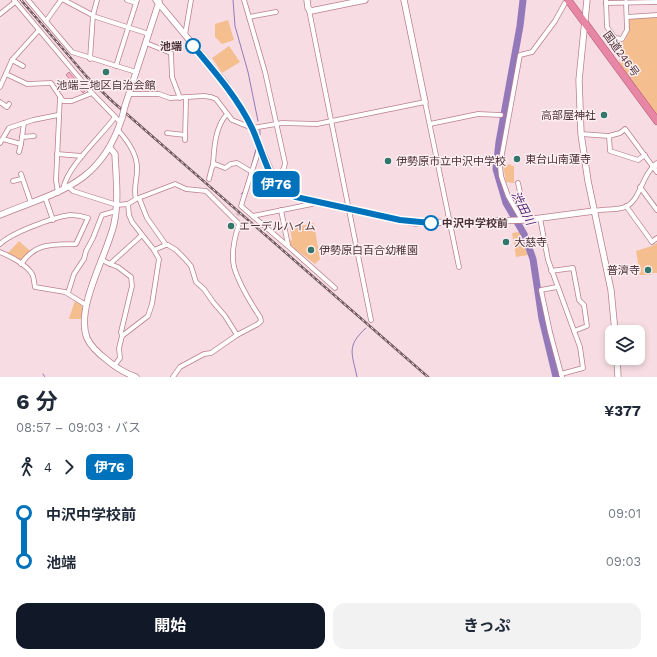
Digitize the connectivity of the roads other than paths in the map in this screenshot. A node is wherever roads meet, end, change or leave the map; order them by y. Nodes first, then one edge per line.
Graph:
1 (28, 0) edge
2 (61, 0) edge
3 (64, 0) edge
4 (97, 0) edge
5 (127, 0) edge
6 (191, 0) edge
7 (244, 0) edge
8 (307, 0) edge
9 (365, 0) edge
10 (404, 0) edge
11 (587, 0) edge
12 (14, 1) edge
13 (158, 1) edge
14 (606, 1) edge
15 (136, 2) edge
16 (566, 2) edge
17 (626, 2) junction
18 (657, 2) edge
19 (309, 10) junction
20 (276, 12) dead end
21 (0, 14) edge
22 (93, 15) junction
23 (657, 16) edge
24 (249, 17) junction
25 (627, 17) junction
26 (46, 21) junction
27 (585, 23) junction
28 (128, 28) junction
29 (39, 30) junction
30 (149, 34) junction
31 (184, 36) junction
32 (146, 43) junction
33 (90, 59) junction
34 (12, 60) junction
35 (23, 66) dead end
36 (116, 66) junction
37 (136, 72) junction
38 (6, 74) junction
39 (0, 87) edge
40 (92, 93) junction
41 (130, 94) junction
42 (60, 97) junction
43 (180, 98) junction
44 (186, 98) junction
45 (0, 102) edge
46 (425, 102) junction
47 (7, 107) dead end
48 (227, 114) junction
49 (58, 115) junction
50 (501, 115) dead end
51 (115, 117) junction
52 (121, 120) junction
53 (332, 122) junction
54 (657, 122) edge
55 (24, 124) junction
56 (275, 124) junction
57 (430, 124) junction
58 (252, 128) junction
59 (118, 130) junction
60 (167, 133) dead end
61 (581, 134) junction
62 (34, 136) dead end
63 (609, 136) junction
64 (22, 137) junction
65 (3, 139) junction
66 (0, 143) edge
67 (21, 144) junction
68 (260, 146) junction
69 (110, 148) junction
70 (19, 152) dead end
71 (57, 154) junction
72 (645, 155) junction
73 (82, 156) junction
74 (213, 165) junction
75 (656, 168) edge
76 (252, 172) junction
77 (20, 174) dead end
78 (21, 179) junction
79 (210, 179) dead end
80 (13, 181) dead end
81 (275, 181) junction
82 (518, 183) dead end
83 (640, 187) junction
84 (69, 188) junction
85 (61, 192) junction
86 (45, 198) junction
87 (138, 198) junction
88 (314, 201) junction
89 (31, 203) junction
90 (128, 204) junction
91 (626, 206) junction
92 (117, 208) junction
93 (349, 209) junction
94 (281, 210) junction
95 (657, 210) edge
96 (594, 211) junction
97 (0, 215) edge
98 (253, 216) junction
99 (540, 218) junction
100 (54, 220) junction
101 (523, 220) junction
102 (450, 222) junction
103 (142, 236) junction
104 (657, 238) edge
105 (0, 244) edge
106 (166, 245) junction
107 (288, 245) junction
108 (154, 250) junction
109 (0, 252) edge
110 (102, 260) junction
111 (21, 264) junction
112 (110, 264) junction
113 (459, 267) dead end
114 (551, 271) junction
115 (557, 287) junction
116 (335, 288) dead end
117 (68, 293) junction
118 (86, 304) junction
119 (371, 320) dead end
120 (614, 325) edge
121 (574, 331) junction
122 (236, 335) junction
123 (122, 336) junction
124 (617, 365) edge
125 (114, 366) junction
126 (561, 375) edge
127 (136, 377) edge
128 (173, 377) edge
129 (618, 377) edge

1 - 26 street
2 - 26 street
3 - 22 street
4 - 22 street
5 - 15 street
6 - 31 street
7 - 24 street
8 - 19 street
9 - 19 street
10 - 46 street
11 - 27 street
12 - 21 street
12 - 29 street
13 - 30 street
13 - 31 street
14 - 17 street
14 - 25 street
15 - 28 street
16 - 27 highway, 国道246号
16 - 101 street
17 - 18 street
17 - 25 street
19 - 53 street
20 - 24 street
22 - 28 street
22 - 33 street
23 - 25 street
24 - 56 street
26 - 33 street
27 - 54 highway, 国道246号
27 - 61 street
28 - 30 street
28 - 36 street
29 - 34 street
29 - 40 street
30 - 32 street
31 - 58 street
32 - 37 street
32 - 43 street
33 - 36 street
34 - 35 street
34 - 38 street
36 - 37 street
37 - 41 street
38 - 39 street
38 - 42 street
40 - 42 street
40 - 51 street
41 - 43 street
41 - 52 street, bridge
42 - 49 street
43 - 44 street
44 - 48 street
44 - 60 street
45 - 47 street
46 - 53 street
46 - 57 street
48 - 58 street
48 - 74 street
49 - 55 street
49 - 71 street
50 - 57 street
51 - 52 street
51 - 73 street
52 - 59 street
53 - 56 street
53 - 93 street
55 - 64 street
55 - 65 street
56 - 58 street
56 - 81 street
57 - 102 street
58 - 68 street
59 - 69 street
59 - 87 street
61 - 63 street
61 - 96 street
62 - 64 street
63 - 72 street
63 - 72 street
64 - 67 street
65 - 66 street
65 - 67 street
67 - 70 street
68 - 76 street
68 - 81 street
69 - 84 street
69 - 92 street
71 - 73 street
71 - 85 street
72 - 75 street
73 - 85 street
74 - 76 street
74 - 79 street
75 - 83 street
76 - 98 street
77 - 78 street
78 - 80 street
78 - 89 street
81 - 88 street
82 - 101 street
83 - 91 street
83 - 95 street
84 - 85 street
84 - 92 street
85 - 86 street
86 - 89 street
86 - 100 street
87 - 90 street
87 - 106 street
87 - 122 street
88 - 93 street
88 - 94 street
89 - 97 street
90 - 92 street
90 - 103 street
91 - 96 street
91 - 104 street
92 - 110 street
92 - 117 street
93 - 102 street
93 - 119 street
94 - 98 street
94 - 107 street
96 - 99 street
96 - 120 street
98 - 107 street
99 - 101 street
99 - 114 street
100 - 105 street
100 - 111 street
101 - 102 street
102 - 113 street
103 - 108 street
103 - 112 street
106 - 108 street
106 - 122 street
107 - 116 street
108 - 123 street
109 - 111 street
110 - 112 street
110 - 118 street
111 - 117 street
112 - 123 street
114 - 115 street
114 - 121 street
115 - 121 street
115 - 126 street
117 - 118 street
118 - 125 street
121 - 126 street
122 - 128 street
123 - 125 street
124 - 129 street
125 - 127 street

